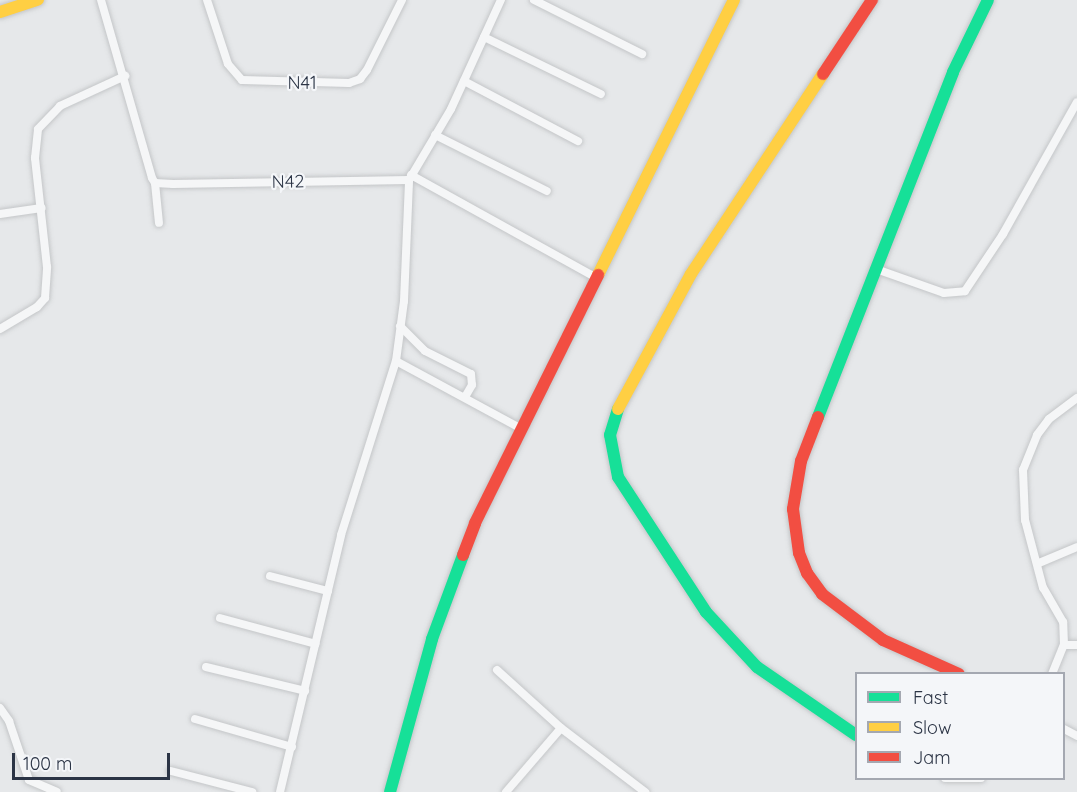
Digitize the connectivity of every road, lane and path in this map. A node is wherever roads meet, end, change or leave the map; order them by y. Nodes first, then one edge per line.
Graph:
1 (38, 0) edge
2 (101, 0) edge
3 (207, 0) edge
4 (402, 0) edge
5 (501, 0) edge
6 (534, 0) edge
7 (734, 0) edge
8 (872, 0) edge
9 (988, 0) edge
10 (0, 12) edge
11 (484, 36) junction
12 (642, 54) dead end
13 (125, 76) junction
14 (464, 81) junction
15 (602, 94) dead end
16 (1077, 102) edge
17 (435, 135) junction
18 (578, 141) dead end
19 (410, 178) junction
20 (155, 183) junction
21 (547, 191) dead end
22 (42, 208) junction
23 (0, 214) edge
24 (159, 223) dead end
25 (876, 269) junction
26 (597, 278) junction
27 (400, 326) junction
28 (0, 329) edge
29 (396, 361) junction
30 (465, 397) junction
31 (1077, 398) edge
32 (522, 429) junction
33 (1077, 548) edge
34 (1039, 563) junction
35 (270, 576) dead end
36 (328, 591) junction
37 (220, 618) dead end
38 (316, 644) junction
39 (1064, 645) junction
40 (1077, 645) edge
41 (206, 667) dead end
42 (497, 670) dead end
43 (955, 672) edge
44 (1053, 672) edge
45 (305, 691) junction
46 (0, 708) edge
47 (195, 719) dead end
48 (561, 728) junction
49 (855, 734) edge
50 (292, 747) junction
51 (171, 771) dead end
52 (57, 792) edge
53 (252, 792) edge
54 (280, 792) edge
55 (390, 792) edge
56 (506, 792) edge
57 (645, 792) edge

1 - 10 street
2 - 13 street
3 - 4 street, N41
5 - 11 street
6 - 12 street
7 - 26 street
8 - 49 street
9 - 25 street
11 - 14 street
11 - 15 street
13 - 20 street
13 - 22 street
14 - 17 street
14 - 18 street
16 - 25 street
17 - 19 street
17 - 21 street
19 - 20 street, N42
19 - 26 street
19 - 27 street
20 - 24 street
22 - 23 street
22 - 28 street
25 - 43 street
26 - 32 street
27 - 29 street
27 - 30 street
29 - 30 street
29 - 36 street
30 - 32 street
31 - 34 street
32 - 55 street
33 - 34 street
34 - 39 street
35 - 36 street
36 - 38 street
37 - 38 street
38 - 45 street
39 - 40 street
39 - 44 street
41 - 45 street
42 - 48 street
45 - 50 street
46 - 52 street
47 - 50 street
48 - 56 street
48 - 57 street
50 - 54 street
51 - 53 street

